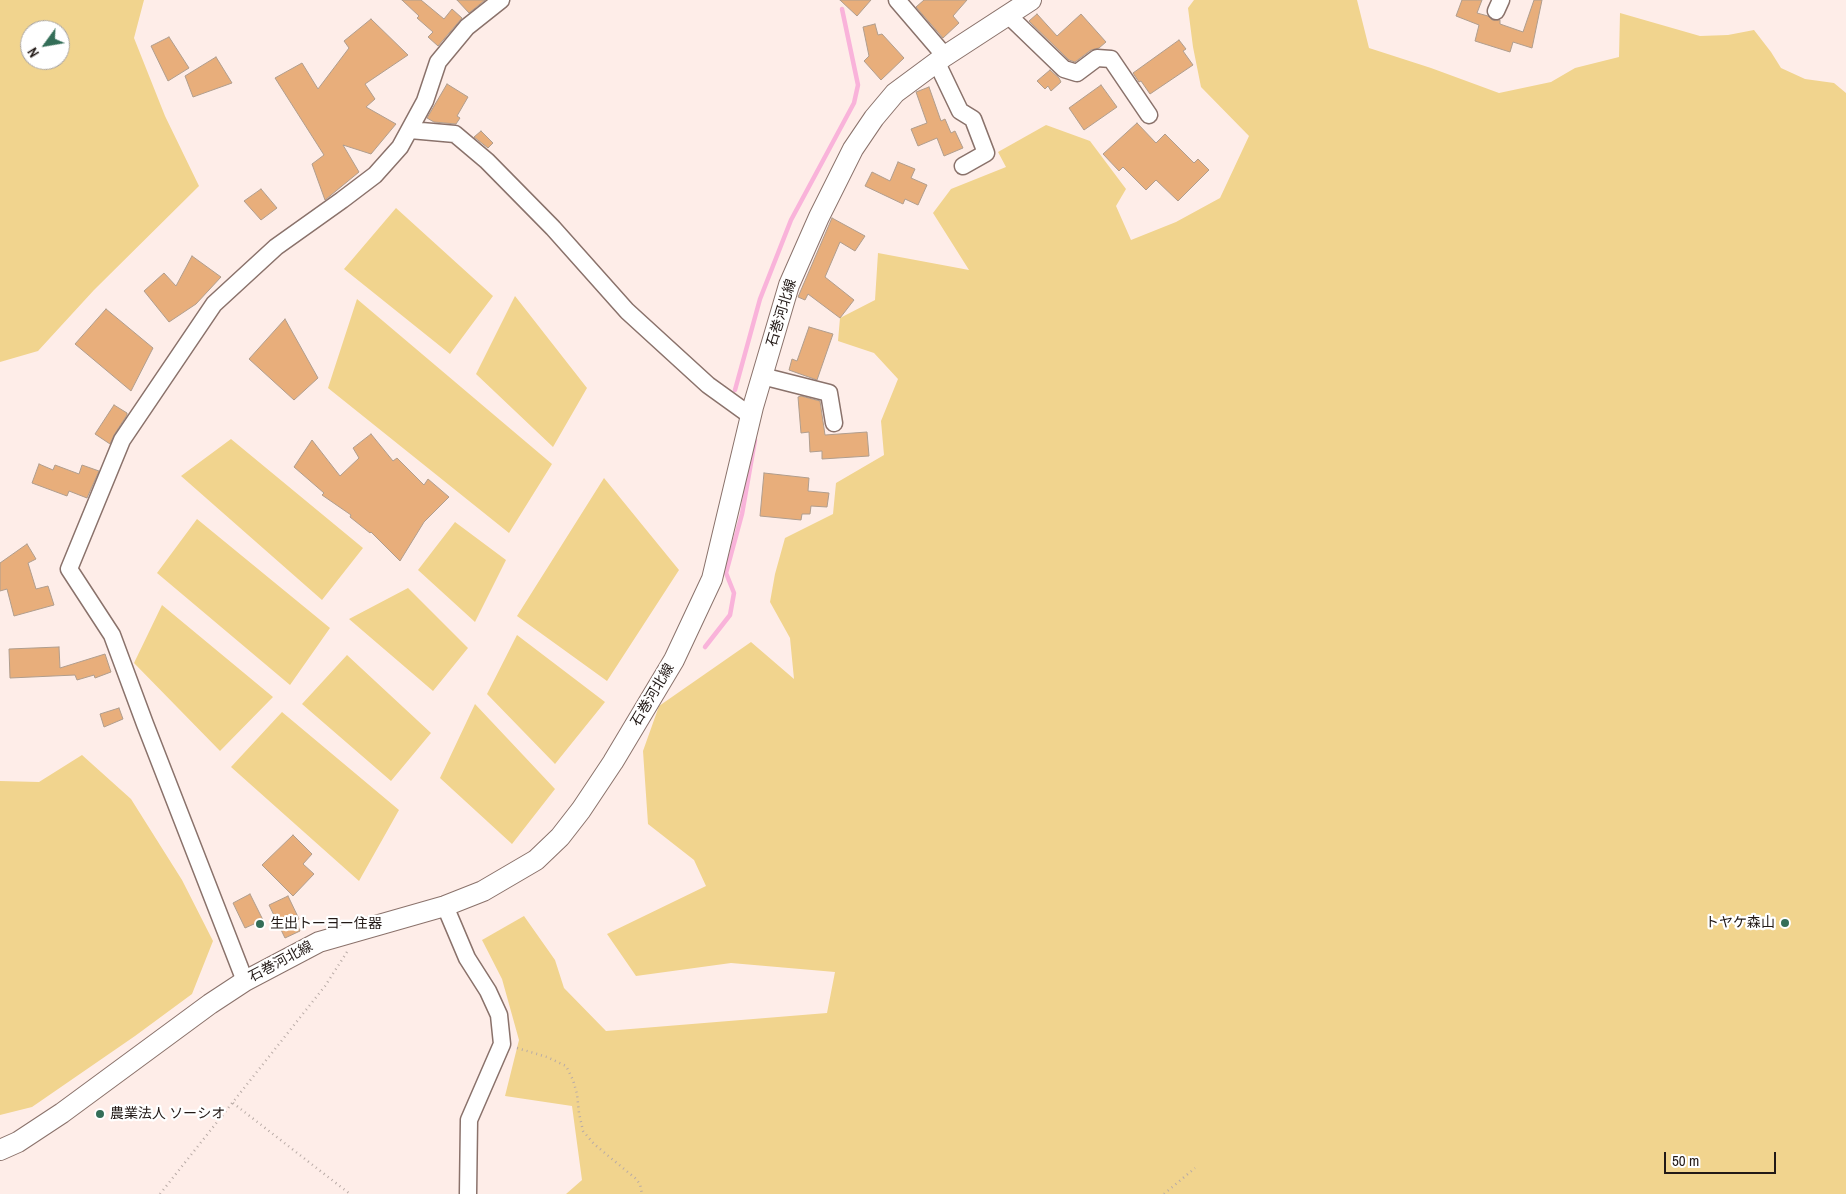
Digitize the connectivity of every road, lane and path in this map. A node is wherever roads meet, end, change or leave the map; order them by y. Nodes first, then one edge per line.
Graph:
1 (501, 0) edge
2 (896, 0) edge
3 (1030, 0) edge
4 (1008, 15) junction
5 (941, 59) junction
6 (1149, 115) dead end
7 (410, 130) junction
8 (962, 166) dead end
9 (762, 376) junction
10 (751, 416) junction
11 (834, 423) dead end
12 (445, 906) junction
13 (364, 928) junction
14 (245, 981) junction
15 (502, 1044) junction
16 (233, 1102) junction
17 (0, 1150) edge
18 (1195, 1168) dead end
19 (160, 1194) edge
20 (350, 1194) edge
21 (468, 1194) edge
22 (642, 1194) edge
23 (1164, 1194) edge

1 - 7 street
2 - 5 street
3 - 4 main road, 石巻河北線
4 - 5 main road, 石巻河北線
4 - 6 street
5 - 8 street
5 - 9 main road, 石巻河北線
7 - 10 street
7 - 14 street
9 - 10 main road, 石巻河北線
9 - 11 street
10 - 12 main road, 石巻河北線
12 - 13 main road, 石巻河北線
12 - 15 street
13 - 14 main road, 石巻河北線
13 - 16 path
14 - 17 main road, 石巻河北線
15 - 21 street
15 - 22 path
16 - 19 path
16 - 20 path
18 - 23 path

